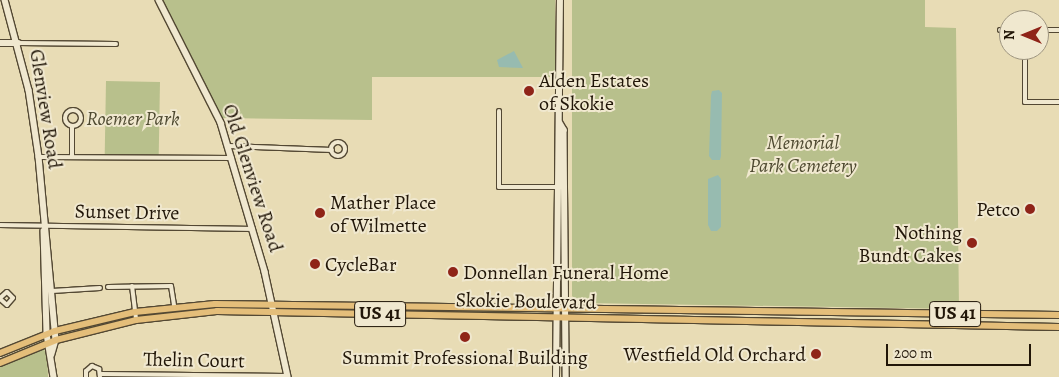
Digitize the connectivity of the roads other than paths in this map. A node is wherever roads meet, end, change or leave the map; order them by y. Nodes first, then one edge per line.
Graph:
1 (4, 0) edge
2 (159, 0) edge
3 (560, 0) edge
4 (0, 43) edge
5 (18, 43) junction
6 (116, 44) dead end
7 (1025, 60) edge
8 (1059, 102) edge
9 (499, 111) dead end
10 (560, 123) junction
11 (72, 126) junction
12 (229, 146) junction
13 (332, 150) dead end
14 (39, 157) junction
15 (72, 157) junction
16 (232, 158) junction
17 (556, 187) junction
18 (564, 187) junction
19 (0, 225) edge
20 (44, 226) junction
21 (253, 229) junction
22 (132, 286) junction
23 (108, 287) dead end
24 (100, 288) dead end
25 (52, 291) junction
26 (174, 306) junction
27 (556, 307) junction
28 (273, 308) junction
29 (566, 308) junction
30 (135, 312) junction
31 (1059, 315) edge
32 (556, 319) junction
33 (566, 319) junction
34 (136, 320) junction
35 (1059, 327) edge
36 (55, 331) junction
37 (47, 334) junction
38 (56, 340) junction
39 (48, 342) junction
40 (0, 353) edge
41 (52, 354) junction
42 (0, 363) edge
43 (100, 375) edge
44 (287, 376) edge
45 (54, 377) edge
46 (86, 377) edge
47 (556, 377) edge
48 (566, 377) edge

1 - 5 main road, Glenview Road
2 - 12 main road, Old Glenview Road
3 - 10 main road
4 - 5 main road
5 - 6 street
5 - 14 main road, Glenview Road
7 - 8 street
9 - 17 street
10 - 17 main road
10 - 18 main road
11 - 11 street
11 - 15 street
12 - 13 street
12 - 16 main road, Old Glenview Road
14 - 15 street
14 - 20 main road, Glenview Road
15 - 16 street
16 - 21 main road, Old Glenview Road
17 - 18 street
17 - 27 main road
18 - 29 main road
19 - 20 street, Sunset Drive
20 - 21 street, Sunset Drive
20 - 25 main road, Glenview Road
20 - 37 main road, Glenview Road
21 - 28 main road, Old Glenview Road
22 - 23 street
22 - 26 street
22 - 30 street
24 - 25 street
25 - 36 main road, Glenview Road
26 - 28 main road, Skokie Boulevard / US 41
26 - 30 main road, Skokie Boulevard / US 41
27 - 28 main road, Skokie Boulevard / US 41
27 - 29 main road, Skokie Boulevard / US 41
27 - 32 main road
28 - 32 main road, Skokie Boulevard / US 41
28 - 34 main road, Skokie Boulevard / US 41
28 - 44 main road, Old Glenview Road
29 - 31 main road, Skokie Boulevard / US 41
29 - 33 main road
30 - 34 street
30 - 36 main road, Skokie Boulevard / US 41
32 - 33 main road, Skokie Boulevard / US 41
32 - 47 main road
33 - 35 main road, Skokie Boulevard / US 41
33 - 48 main road
34 - 38 main road, Skokie Boulevard / US 41
36 - 37 main road, Skokie Boulevard / US 41
36 - 38 main road, Glenview Road
37 - 39 main road, Glenview Road
37 - 40 main road, Skokie Boulevard / US 41
38 - 39 main road, Skokie Boulevard / US 41
38 - 41 main road, Glenview Road
39 - 41 main road, Glenview Road
39 - 42 main road, Skokie Boulevard / US 41
41 - 45 main road, Glenview Road
43 - 44 street, Thelin Court
43 - 46 street, Thelin Court

